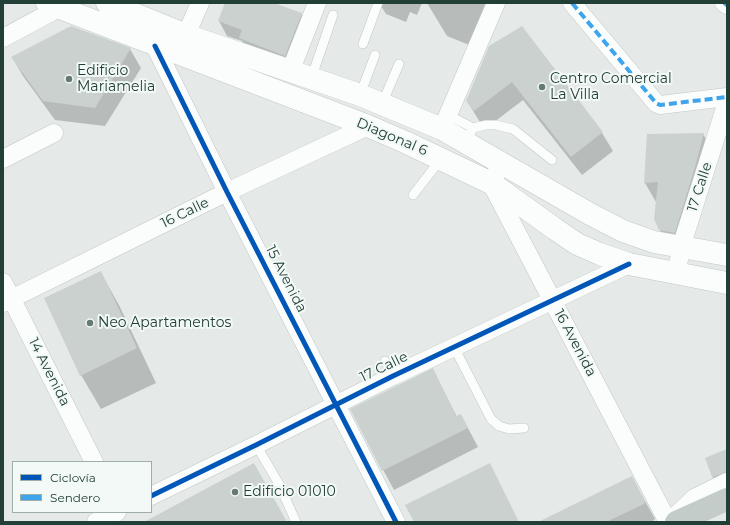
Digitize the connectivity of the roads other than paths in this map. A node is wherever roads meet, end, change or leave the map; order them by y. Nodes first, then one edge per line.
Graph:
1 (108, 3) edge
2 (200, 3) edge
3 (317, 3) edge
4 (378, 3) edge
5 (496, 3) edge
6 (572, 3) edge
7 (724, 3) edge
8 (53, 5) edge
9 (727, 6) edge
10 (333, 15) dead end
11 (186, 35) junction
12 (3, 38) edge
13 (363, 44) dead end
14 (155, 46) junction
15 (375, 55) dead end
16 (399, 64) dead end
17 (290, 72) junction
18 (311, 79) junction
19 (360, 95) junction
20 (727, 97) edge
21 (727, 102) edge
22 (382, 104) junction
23 (445, 122) junction
24 (368, 126) junction
25 (54, 134) dead end
26 (469, 136) junction
27 (3, 159) edge
28 (441, 159) junction
29 (552, 160) dead end
30 (501, 164) junction
31 (491, 183) junction
32 (227, 192) junction
33 (413, 195) dead end
34 (681, 247) junction
35 (727, 255) edge
36 (629, 264) junction
37 (676, 273) junction
38 (3, 282) edge
39 (727, 283) edge
40 (552, 300) junction
41 (7, 301) edge
42 (454, 347) junction
43 (336, 405) junction
44 (524, 428) dead end
45 (256, 445) junction
46 (93, 461) edge
47 (727, 484) edge
48 (152, 496) edge
49 (727, 498) edge
50 (116, 513) edge
51 (119, 513) edge
52 (96, 522) edge
53 (124, 522) edge
54 (296, 522) edge
55 (396, 522) edge
56 (668, 522) edge
57 (672, 522) edge
58 (676, 522) edge

1 - 11 main road, Diagonal 6
2 - 11 street
3 - 17 street
4 - 13 lane
5 - 23 street
6 - 20 street
7 - 9 street
8 - 12 street
8 - 14 main road, Diagonal 6
10 - 18 lane
11 - 17 main road, Diagonal 6
14 - 24 main road, Diagonal 6
14 - 32 street, 15 Avenida
15 - 19 lane
16 - 22 lane
17 - 18 main road, Diagonal 6
18 - 19 main road, Diagonal 6
19 - 22 main road, Diagonal 6
21 - 34 street, 17 Calle
22 - 23 main road, Diagonal 6
23 - 26 main road, Diagonal 6
24 - 28 main road, Diagonal 6
24 - 32 street, 16 Calle
25 - 27 street
26 - 29 lane
26 - 30 main road, Diagonal 6
28 - 31 main road, Diagonal 6
28 - 33 lane
30 - 31 street
30 - 34 main road, Diagonal 6
31 - 36 main road, Diagonal 6
31 - 40 street, 16 Avenida
32 - 41 street, 16 Calle
32 - 43 street, 15 Avenida
34 - 35 main road, Diagonal 6
34 - 37 street, 17 Calle
36 - 37 main road, Diagonal 6
36 - 40 street, 17 Calle
37 - 39 main road, Diagonal 6
38 - 41 street, 14 Avenida
40 - 42 street, 17 Calle
40 - 56 street, 16 Avenida
41 - 46 street, 14 Avenida
42 - 43 street, 17 Calle
42 - 44 lane
43 - 45 street, 17 Calle
43 - 55 street, 15 Avenida
45 - 48 street, 17 Calle
45 - 54 lane
47 - 57 main road
49 - 58 highway
50 - 52 street
51 - 53 street

